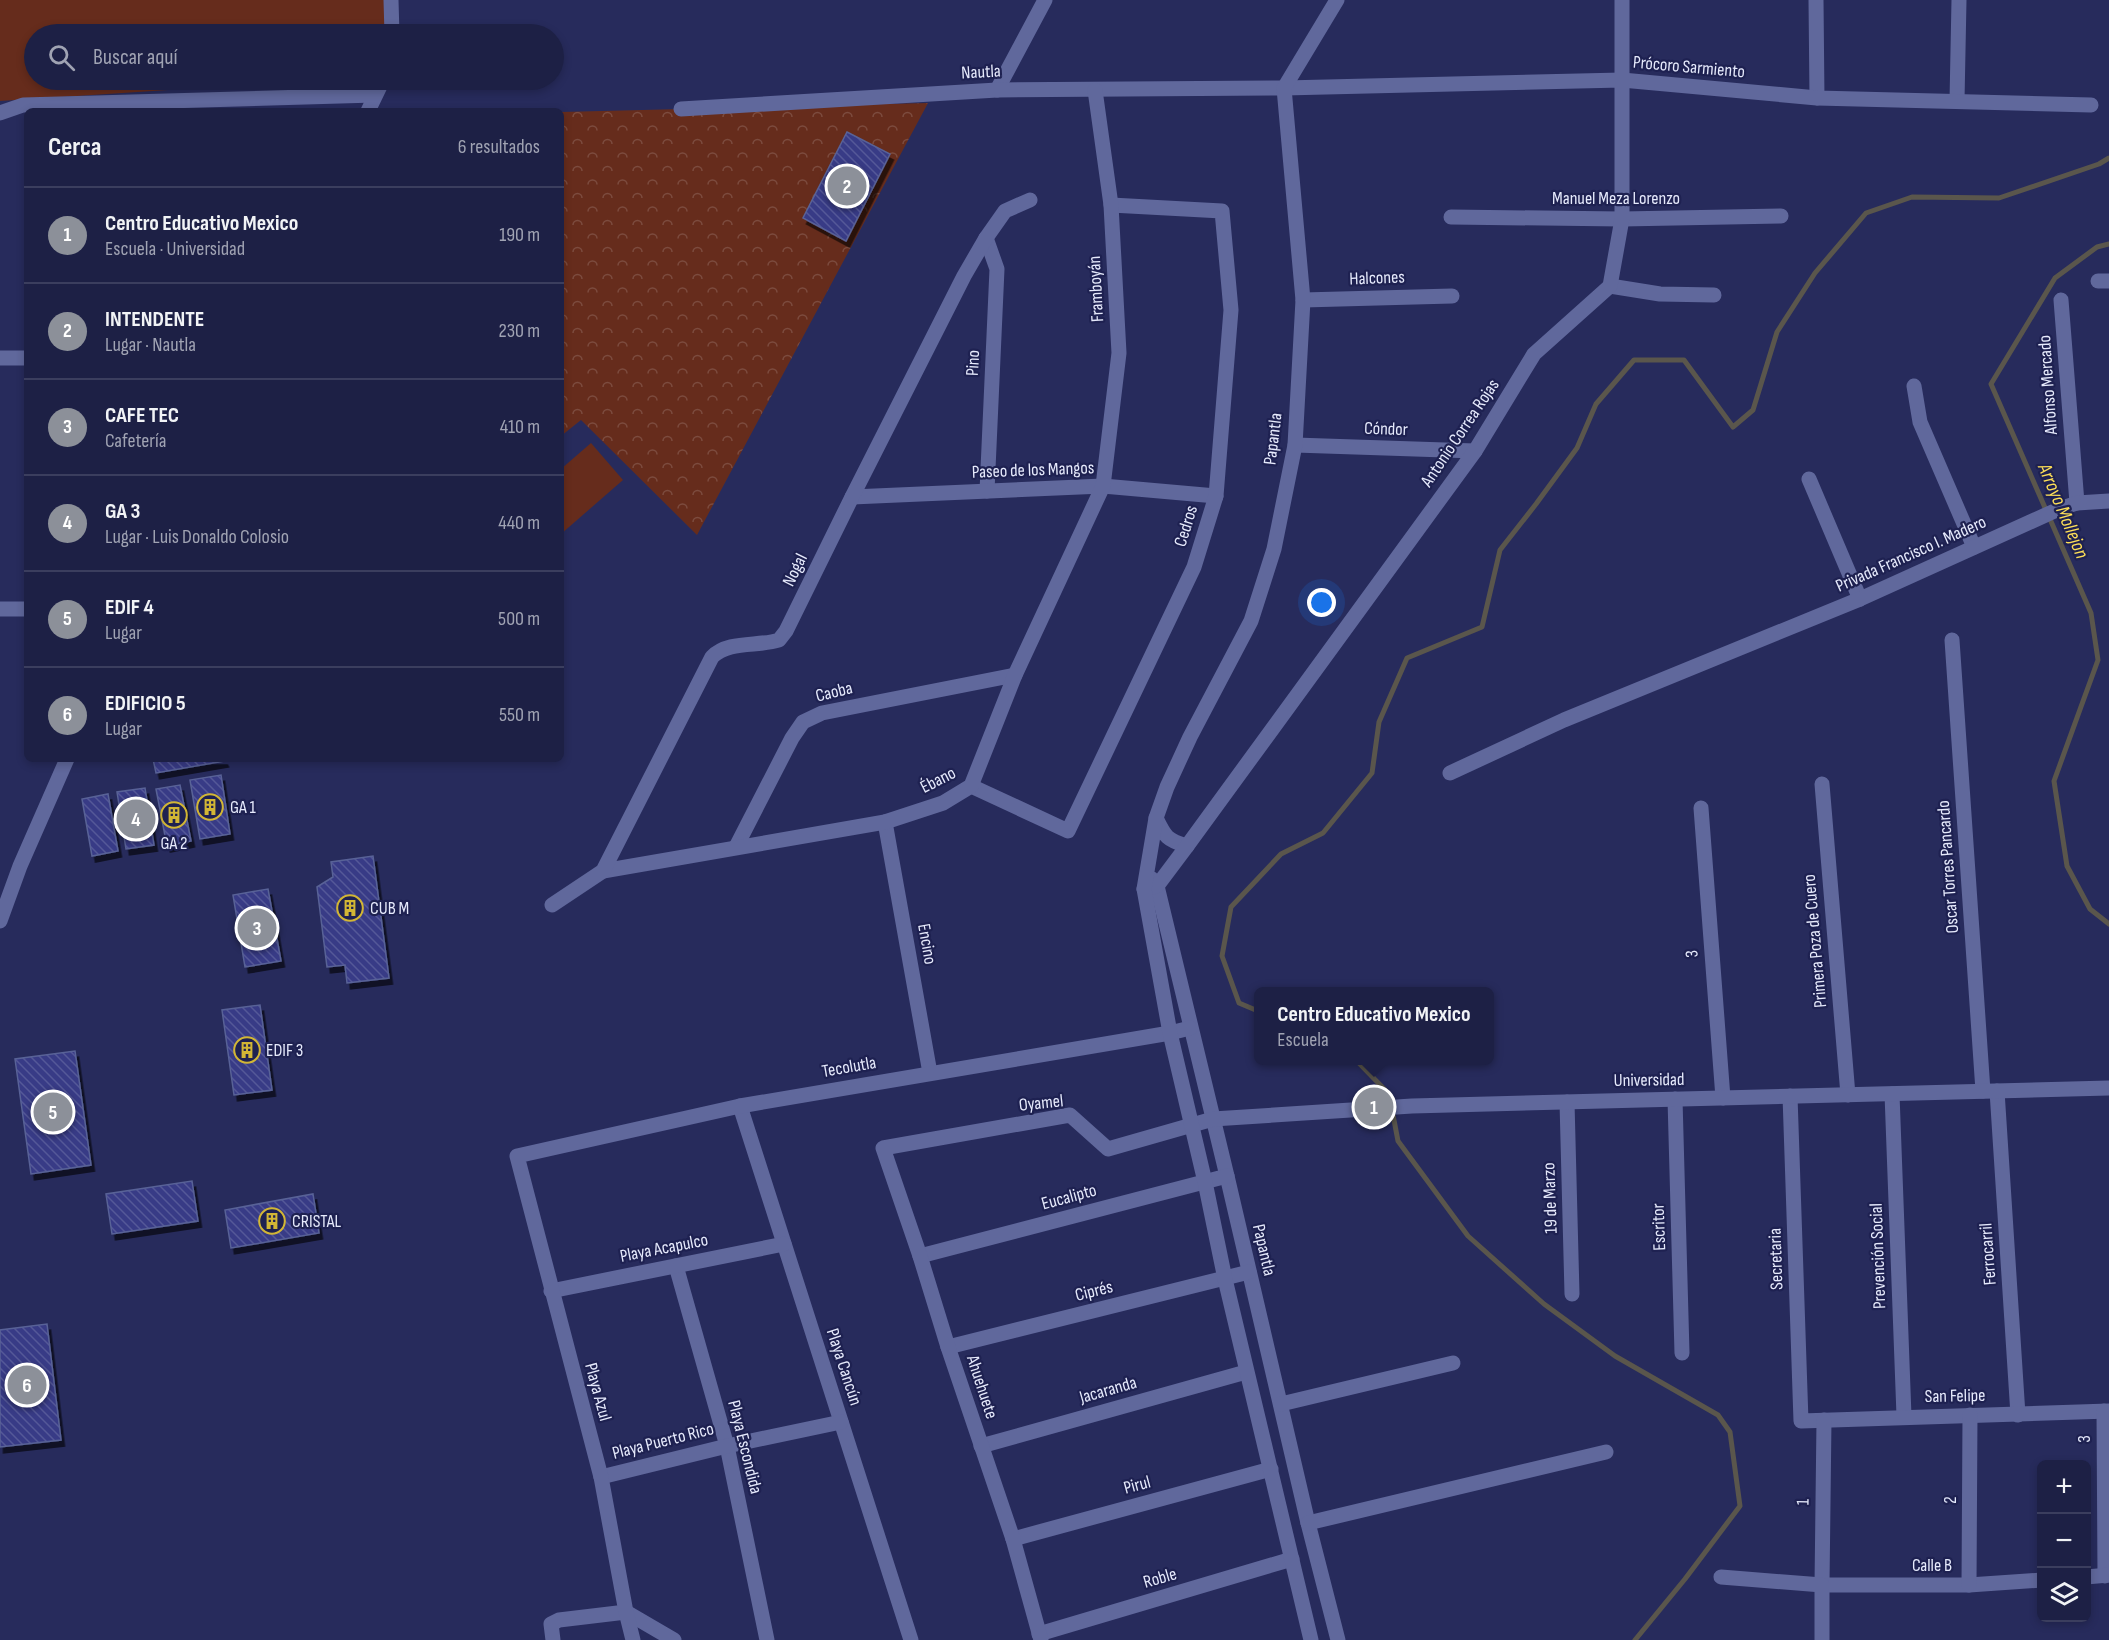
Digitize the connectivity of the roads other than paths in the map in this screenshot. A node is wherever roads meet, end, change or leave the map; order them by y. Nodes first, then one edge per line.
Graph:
1 (392, 0) edge
2 (1045, 0) edge
3 (1337, 0) edge
4 (1622, 0) edge
5 (1816, 0) edge
6 (1959, 0) edge
7 (392, 24) edge
8 (1622, 80) junction
9 (1284, 88) junction
10 (377, 90) edge
11 (997, 90) junction
12 (1095, 90) junction
13 (375, 95) junction
14 (1817, 98) junction
15 (1957, 101) junction
16 (161, 105) edge
17 (2091, 105) dead end
18 (369, 108) edge
19 (681, 109) dead end
20 (0, 113) edge
21 (1030, 200) dead end
22 (1111, 205) junction
23 (1781, 216) dead end
24 (1451, 217) dead end
25 (1622, 219) junction
26 (986, 238) junction
27 (1610, 286) junction
28 (1714, 295) dead end
29 (1452, 296) dead end
30 (1303, 300) junction
31 (2061, 300) dead end
32 (0, 358) edge
33 (24, 358) edge
34 (1914, 386) dead end
35 (1295, 445) junction
36 (1475, 451) junction
37 (1809, 479) dead end
38 (1103, 486) junction
39 (987, 491) junction
40 (1216, 496) junction
41 (852, 497) junction
42 (2109, 501) edge
43 (2077, 503) junction
44 (1974, 547) junction
45 (1860, 599) junction
46 (0, 609) edge
47 (24, 609) edge
48 (1952, 640) dead end
49 (1015, 675) junction
50 (66, 762) edge
51 (1450, 773) dead end
52 (1822, 784) dead end
53 (971, 786) junction
54 (1701, 808) dead end
55 (1156, 818) junction
56 (885, 822) junction
57 (1187, 846) junction
58 (736, 847) junction
59 (603, 871) junction
60 (1150, 887) junction
61 (552, 905) dead end
62 (0, 921) edge
63 (1190, 1028) junction
64 (1170, 1034) junction
65 (930, 1073) junction
66 (2109, 1088) edge
67 (1990, 1091) junction
68 (1892, 1094) junction
69 (1848, 1095) junction
70 (1790, 1096) junction
71 (1723, 1098) junction
72 (1675, 1099) junction
73 (1567, 1102) junction
74 (740, 1106) junction
75 (1213, 1119) junction
76 (1191, 1125) junction
77 (883, 1148) joint
78 (517, 1155) joint
79 (1227, 1176) junction
80 (1205, 1182) junction
81 (784, 1244) junction
82 (920, 1256) junction
83 (676, 1266) junction
84 (1249, 1272) junction
85 (1225, 1279) junction
86 (551, 1291) junction
87 (1572, 1294) dead end
88 (948, 1347) junction
89 (1682, 1353) dead end
90 (1454, 1363) dead end
91 (1246, 1372) junction
92 (1281, 1404) junction
93 (2106, 1411) edge
94 (2018, 1414) junction
95 (1970, 1415) junction
96 (1904, 1416) junction
97 (1801, 1420) joint
98 (1824, 1420) junction
99 (841, 1422) junction
100 (727, 1446) junction
101 (981, 1446) junction
102 (1606, 1452) dead end
103 (1271, 1469) junction
104 (601, 1477) junction
105 (1308, 1523) junction
106 (1013, 1539) junction
107 (1292, 1559) junction
108 (2107, 1576) edge
109 (1721, 1577) dead end
110 (2091, 1577) edge
111 (2037, 1580) edge
112 (1822, 1585) junction
113 (1969, 1585) junction
114 (626, 1612) junction
115 (1040, 1637) edge
116 (554, 1640) edge
117 (633, 1640) edge
118 (674, 1640) edge
119 (767, 1640) edge
120 (911, 1640) edge
121 (1311, 1640) edge
122 (1338, 1640) edge
123 (1822, 1640) edge

1 - 7 street
2 - 11 street
3 - 9 street
4 - 8 street
5 - 14 street
6 - 15 street
8 - 9 street, Prócoro Sarmiento
8 - 14 street, Prócoro Sarmiento
8 - 25 street
9 - 12 street, Nautla
9 - 30 street, Papantla
10 - 13 street
11 - 12 street, Nautla
11 - 19 street, Nautla
12 - 22 street, Framboyán
13 - 16 street
13 - 18 street
14 - 15 street, Prócoro Sarmiento
15 - 17 street, Prócoro Sarmiento
16 - 20 street
21 - 26 street, Nogal
22 - 38 street, Framboyán
22 - 40 street, Cedros
23 - 25 street, Manuel Meza Lorenzo
24 - 25 street, Manuel Meza Lorenzo
25 - 27 street
26 - 39 street, Pino
26 - 41 street, Nogal
27 - 28 street
27 - 36 street, Antonio Correa Rojas
29 - 30 street, Halcones
30 - 35 street, Papantla
31 - 43 street, Alfonso Mercado
32 - 33 street
34 - 44 street
35 - 36 street, Cóndor
35 - 55 street, Papantla
36 - 57 street, Antonio Correa Rojas
37 - 45 street
38 - 39 street, Paseo de los Mangos
38 - 40 street, Paseo de los Mangos
38 - 49 street, Ébano
39 - 41 street, Paseo de los Mangos
40 - 53 street, Cedros
41 - 59 street, Nogal
42 - 43 street, Privada Francisco I. Madero
43 - 44 street, Privada Francisco I. Madero
44 - 45 street, Privada Francisco I. Madero
45 - 51 street, Privada Francisco I. Madero
46 - 47 street
48 - 67 street, Oscar Torres Pancardo
49 - 53 street, Ébano
49 - 58 street, Caoba
50 - 62 street
52 - 69 street, Primera Poza de Cuero
53 - 56 street, Ébano
54 - 71 street, 3
55 - 57 street
55 - 60 street, Papantla
56 - 58 street, Ébano
56 - 65 street, Encino
57 - 60 street, Antonio Correa Rojas
58 - 59 street, Ébano
59 - 61 street, Nogal
60 - 63 street, Papantla
60 - 64 street, Papantla
63 - 64 street, Tecolutla
63 - 75 street, Papantla
64 - 65 street, Tecolutla
64 - 76 street, Papantla
65 - 74 street, Tecolutla
66 - 67 street, Universidad
67 - 68 street, Universidad
67 - 94 street, Ferrocarril
68 - 69 street, Universidad
68 - 96 street, Prevención Social
69 - 70 street, Universidad
70 - 71 street, Universidad
70 - 97 street, Secretaria
71 - 72 street, Universidad
72 - 73 street, Universidad
72 - 89 street, Escritor
73 - 75 street, Universidad
73 - 87 street, 19 de Marzo
74 - 78 street, Tecolutla
74 - 81 street, Playa Cancún
75 - 76 street, Universidad
75 - 79 street, Papantla
76 - 77 street, Oyamel
76 - 80 street, Papantla
77 - 82 street, Ahuehuete
78 - 86 street, Playa Azul
79 - 80 street, Eucalipto
79 - 84 street, Papantla
80 - 82 street, Eucalipto
80 - 85 street, Papantla
81 - 83 street, Playa Acapulco
81 - 99 street, Playa Cancún
82 - 88 street, Ahuehuete
83 - 86 street, Playa Acapulco
83 - 100 street, Playa Escondida
84 - 85 street, Ciprés
84 - 92 street, Papantla
85 - 88 street, Ciprés
85 - 91 street, Papantla
86 - 104 street, Playa Azul
88 - 101 street, Ahuehuete
90 - 92 street
91 - 101 street, Jacaranda
91 - 103 street, Papantla
92 - 105 street, Papantla
93 - 94 street, San Felipe
93 - 108 street, 3
94 - 95 street, San Felipe
95 - 96 street, San Felipe
95 - 113 street, 2
96 - 98 street, San Felipe
97 - 98 street, San Felipe
98 - 112 street, 1
99 - 100 street, Playa Puerto Rico
99 - 120 street, Playa Cancún
100 - 104 street, Playa Puerto Rico
100 - 119 street, Playa Escondida
101 - 106 street, Ahuehuete
102 - 105 street
103 - 106 street, Pirul
103 - 107 street, Papantla
104 - 114 street, Playa Azul
105 - 122 street, Papantla
106 - 115 street, Ahuehuete
107 - 115 street, Roble
107 - 121 street, Papantla
108 - 110 street
109 - 112 street, Calle B
111 - 113 street, Calle B
112 - 113 street, Calle B
112 - 123 street, 1
114 - 116 street
114 - 117 street, Playa Azul
114 - 118 street

